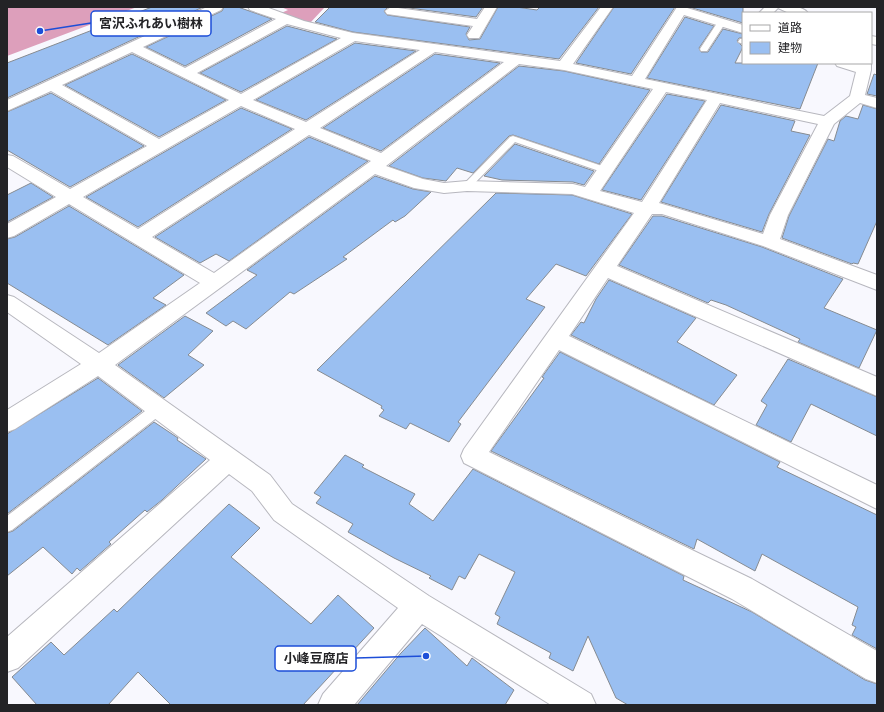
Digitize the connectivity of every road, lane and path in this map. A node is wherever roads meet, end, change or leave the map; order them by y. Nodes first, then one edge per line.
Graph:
1 (217, 7) edge
2 (254, 7) edge
3 (491, 7) edge
4 (607, 7) edge
5 (784, 7) edge
6 (392, 9) edge
7 (799, 12) edge
8 (286, 19) junction
9 (722, 22) junction
10 (480, 23) junction
11 (378, 30) junction
12 (742, 36) edge
13 (352, 37) junction
14 (132, 47) junction
15 (433, 48) junction
16 (704, 50) dead end
17 (465, 52) junction
18 (515, 60) junction
19 (848, 64) edge
20 (564, 66) junction
21 (865, 67) edge
22 (186, 73) junction
23 (636, 81) junction
24 (51, 85) junction
25 (663, 86) junction
26 (716, 98) junction
27 (857, 98) junction
28 (241, 100) junction
29 (877, 103) edge
30 (7, 106) edge
31 (827, 122) junction
32 (307, 129) junction
33 (159, 146) junction
34 (7, 160) edge
35 (378, 164) junction
36 (605, 170) junction
37 (467, 186) junction
38 (590, 193) junction
39 (69, 197) junction
40 (647, 208) junction
41 (7, 232) edge
42 (138, 237) junction
43 (770, 242) junction
44 (604, 268) junction
45 (214, 282) junction
46 (877, 283) edge
47 (9, 307) edge
48 (554, 338) junction
49 (98, 364) junction
50 (877, 387) edge
51 (158, 410) junction
52 (7, 422) edge
53 (227, 460) junction
54 (877, 498) edge
55 (7, 525) edge
56 (419, 606) junction
57 (7, 657) edge
58 (877, 668) edge
59 (334, 705) edge
60 (580, 705) edge

1 - 14 street
2 - 8 street
3 - 10 street
4 - 20 street
5 - 7 street
6 - 10 street
6 - 11 street
8 - 13 street
8 - 22 street
9 - 12 street
9 - 16 lane
9 - 23 street
10 - 17 street
11 - 13 street
11 - 15 street
13 - 28 street
14 - 22 street
14 - 24 street
15 - 17 street
15 - 32 street
17 - 18 street
18 - 20 street
18 - 35 street
19 - 21 street
20 - 23 street
21 - 27 street
22 - 28 street
23 - 25 street
24 - 30 street
24 - 33 street
25 - 26 street
25 - 36 street
26 - 31 street
26 - 40 street
27 - 29 street
27 - 31 street
28 - 32 street
28 - 33 street
31 - 43 street
32 - 35 street
32 - 42 street
33 - 39 street
34 - 39 street
35 - 37 street
35 - 45 street
36 - 37 lane
36 - 38 street
37 - 38 street
38 - 40 street
39 - 41 street
39 - 42 street
40 - 43 street
40 - 44 street
42 - 45 street
43 - 46 street
44 - 48 street
44 - 50 street
45 - 49 street
47 - 49 street
48 - 54 street
48 - 58 street
49 - 51 street
49 - 52 street
51 - 53 street
51 - 55 lane
53 - 56 street
53 - 57 street
56 - 59 street
56 - 60 street

